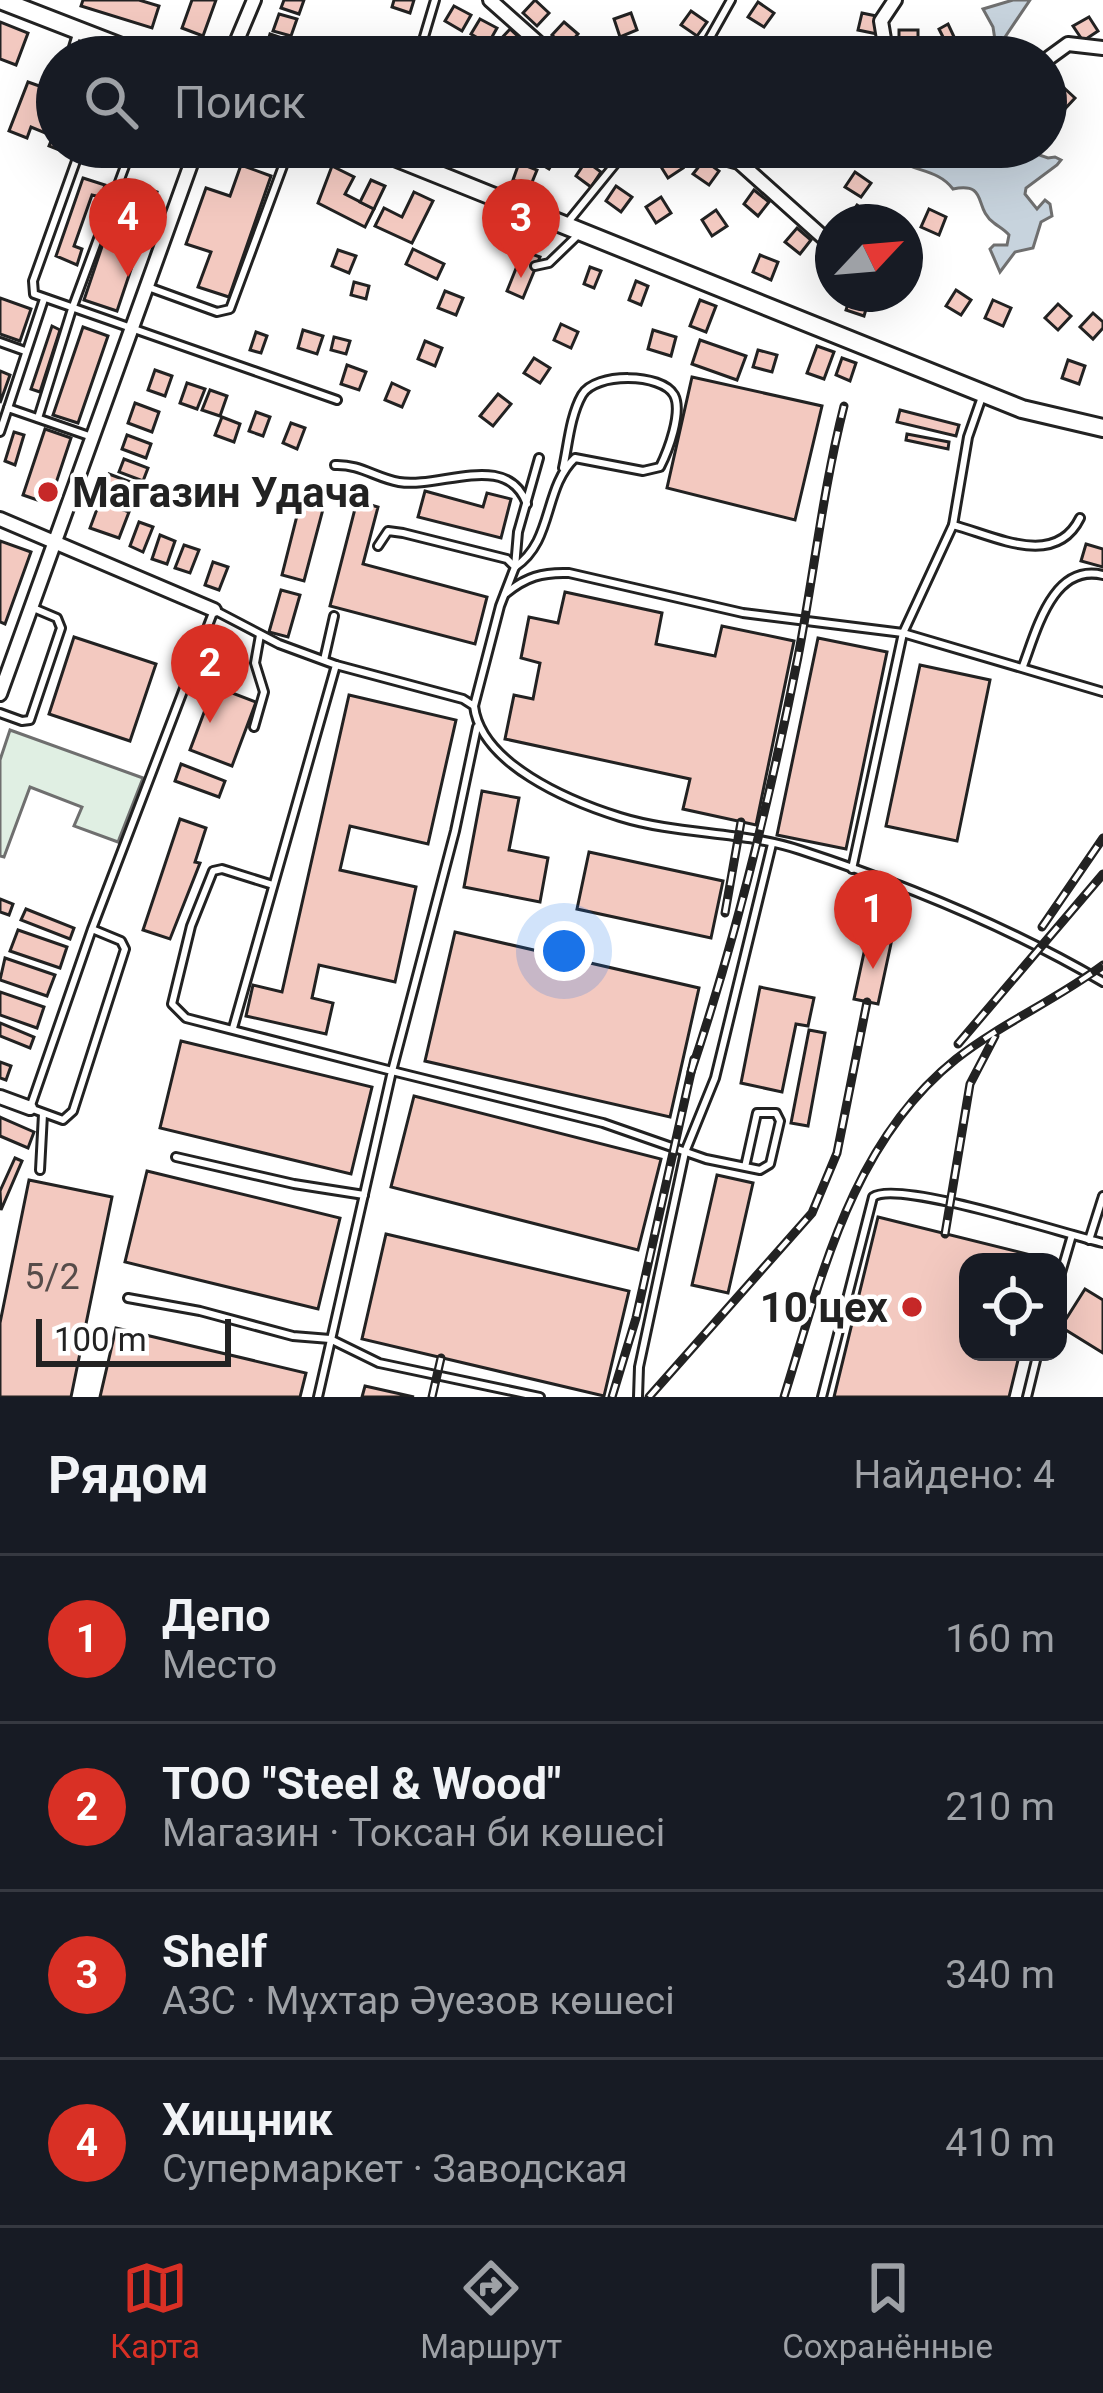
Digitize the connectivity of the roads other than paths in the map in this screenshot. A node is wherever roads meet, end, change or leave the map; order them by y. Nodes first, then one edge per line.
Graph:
1 (0, 0) edge
2 (254, 0) edge
3 (435, 0) edge
4 (731, 0) edge
5 (895, 0) edge
6 (496, 2) edge
7 (78, 30) junction
8 (76, 36) edge
9 (93, 36) edge
10 (239, 36) edge
11 (424, 36) edge
12 (532, 36) edge
13 (711, 36) edge
14 (883, 36) edge
15 (1067, 45) edge
16 (1103, 48) edge
17 (73, 168) edge
18 (124, 168) edge
19 (189, 168) edge
20 (282, 168) edge
21 (437, 168) edge
22 (615, 168) edge
23 (746, 168) edge
24 (499, 198) junction
25 (574, 228) junction
26 (815, 230) edge
27 (520, 260) dead end
28 (536, 266) dead end
29 (147, 286) junction
30 (44, 299) junction
31 (72, 309) junction
32 (131, 329) junction
33 (0, 342) edge
34 (25, 351) junction
35 (983, 393) junction
36 (337, 400) dead end
37 (8, 408) junction
38 (38, 418) junction
39 (1103, 428) edge
40 (0, 432) edge
41 (93, 437) junction
42 (539, 458) dead end
43 (335, 465) dead end
44 (563, 468) junction
45 (527, 504) junction
46 (1080, 518) dead end
47 (0, 520) edge
48 (953, 525) junction
49 (56, 541) junction
50 (378, 546) dead end
51 (515, 567) junction
52 (1103, 575) edge
53 (505, 594) junction
54 (31, 607) junction
55 (214, 610) junction
56 (334, 616) dead end
57 (903, 633) junction
58 (260, 635) junction
59 (324, 660) junction
60 (335, 665) junction
61 (1023, 666) junction
62 (1103, 692) edge
63 (0, 694) edge
64 (475, 706) junction
65 (0, 713) edge
66 (254, 727) dead end
67 (477, 727) junction
68 (772, 844) junction
69 (852, 868) junction
70 (273, 885) junction
71 (92, 929) junction
72 (1103, 982) edge
73 (233, 1028) junction
74 (392, 1072) junction
75 (0, 1097) edge
76 (36, 1111) junction
77 (685, 1152) junction
78 (176, 1157) dead end
79 (745, 1167) junction
80 (40, 1170) dead end
81 (364, 1195) junction
82 (1103, 1196) edge
83 (1072, 1235) junction
84 (1089, 1240) junction
85 (1103, 1244) edge
86 (1067, 1253) edge
87 (128, 1298) dead end
88 (330, 1339) junction
89 (1036, 1361) edge
90 (317, 1397) edge
91 (540, 1397) edge
92 (638, 1397) edge
93 (822, 1397) edge
94 (1027, 1397) edge

1 - 7 street
2 - 10 street
3 - 11 lane
4 - 13 lane
5 - 14 street
6 - 12 street
7 - 8 lane
7 - 9 street
15 - 16 street
17 - 30 lane
18 - 31 lane
19 - 29 street
20 - 29 lane
21 - 24 street
22 - 25 lane
23 - 26 street
24 - 25 street
24 - 27 lane
25 - 28 lane
25 - 35 street
29 - 32 street
30 - 31 lane
30 - 34 lane
31 - 32 lane
31 - 38 lane
32 - 36 lane
32 - 41 street
33 - 34 lane
34 - 37 lane
35 - 39 street
35 - 48 lane
37 - 38 lane
37 - 40 lane
38 - 41 lane
41 - 49 street
42 - 45 lane
43 - 45 lane
44 - 44 lane
44 - 51 lane
45 - 51 lane
46 - 48 lane
47 - 49 street
48 - 57 lane
49 - 54 street
49 - 55 street
50 - 51 lane
51 - 53 lane
52 - 61 lane
53 - 57 lane
53 - 64 lane
54 - 63 street
54 - 65 lane
55 - 58 lane
55 - 71 lane
56 - 59 lane
57 - 61 lane
57 - 69 lane
58 - 59 lane
58 - 66 lane
59 - 60 lane
60 - 64 lane
60 - 70 lane
61 - 62 lane
64 - 67 lane
67 - 68 lane
67 - 74 lane
68 - 69 lane
68 - 77 lane
69 - 72 lane
70 - 73 lane
70 - 73 lane
71 - 76 lane
71 - 76 lane
73 - 74 lane
74 - 77 lane
74 - 81 lane
75 - 76 street
76 - 80 lane
77 - 79 lane
77 - 92 lane
78 - 81 lane
79 - 79 lane
81 - 88 lane
82 - 84 lane
83 - 84 lane
83 - 86 lane
83 - 93 lane
84 - 85 lane
87 - 88 lane
88 - 90 lane
88 - 91 lane
89 - 94 lane

